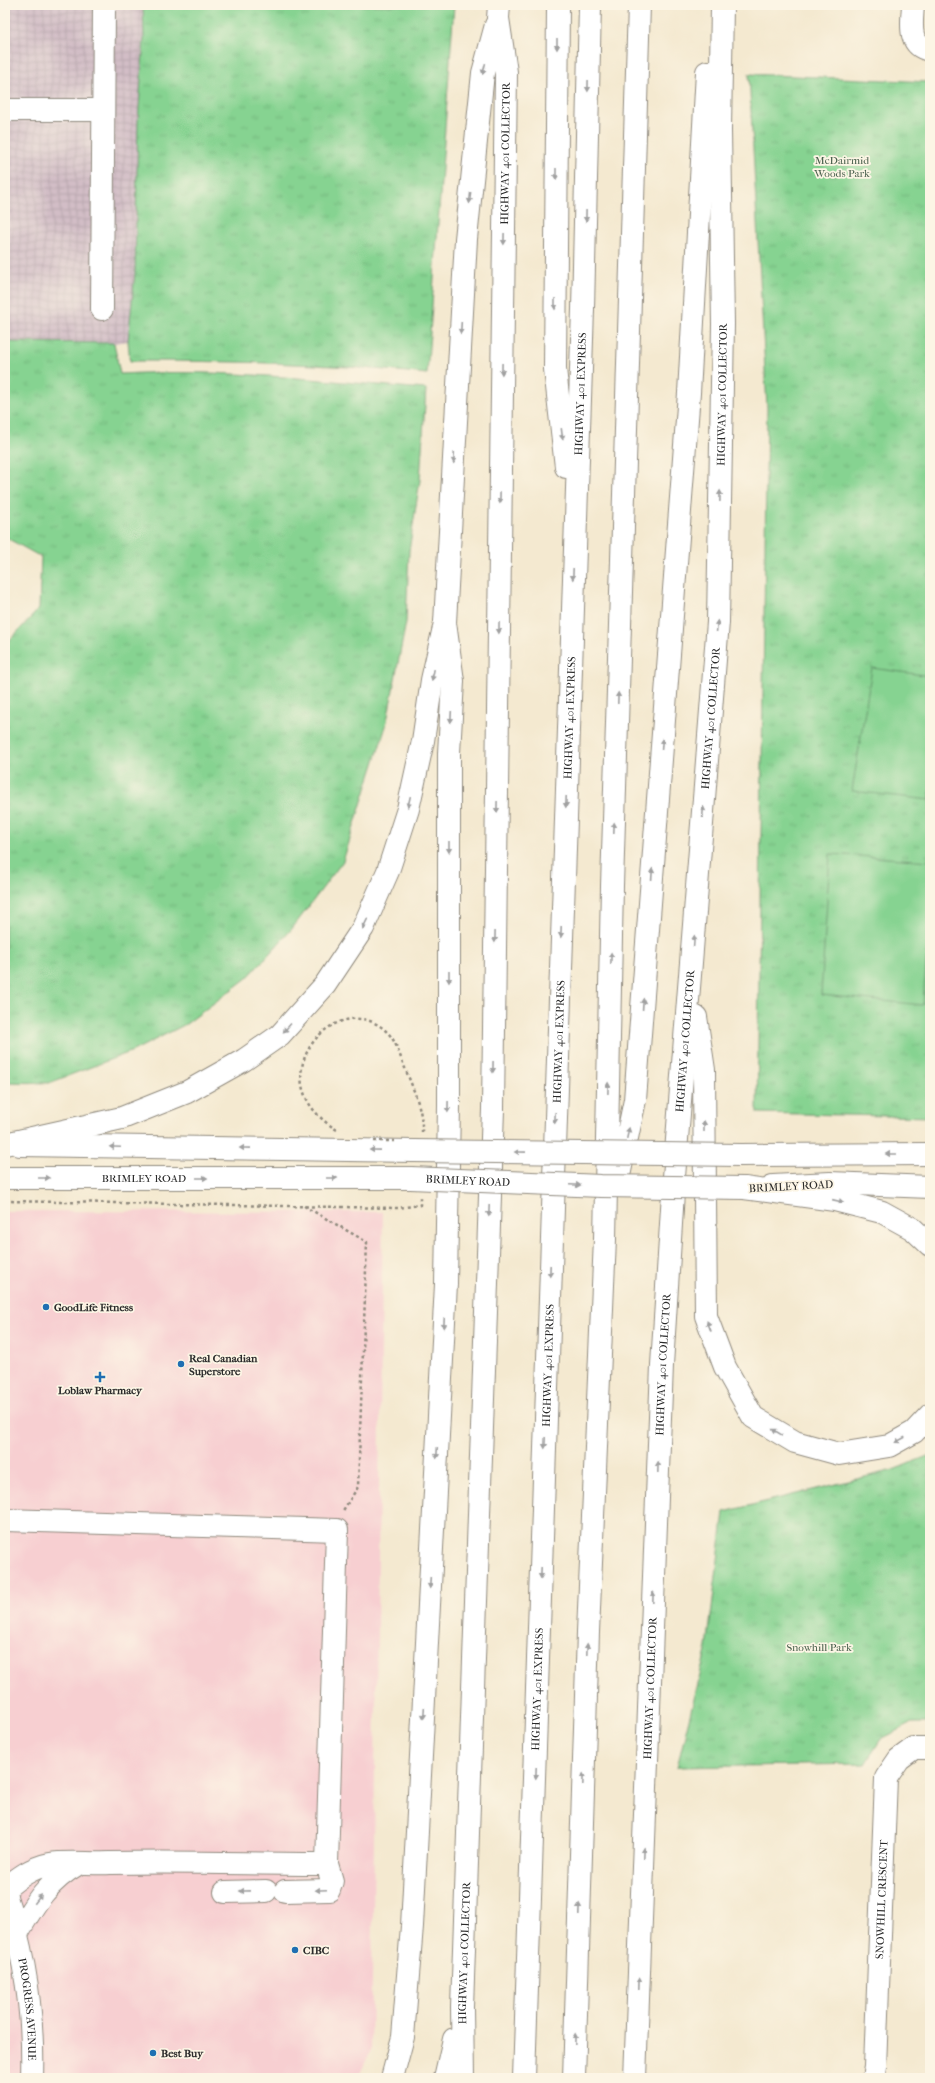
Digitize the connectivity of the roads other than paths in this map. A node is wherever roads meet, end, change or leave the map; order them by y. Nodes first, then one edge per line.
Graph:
1 (104, 5) edge
2 (558, 5) edge
3 (590, 5) edge
4 (639, 5) edge
5 (710, 5) edge
6 (722, 5) edge
7 (913, 5) edge
8 (498, 12) edge
9 (930, 50) edge
10 (5, 110) edge
11 (103, 110) junction
12 (102, 309) dead end
13 (575, 535) junction
14 (445, 623) junction
15 (691, 980) junction
16 (5, 1145) edge
17 (930, 1154) edge
18 (5, 1178) edge
19 (930, 1187) edge
20 (744, 1188) junction
21 (605, 1239) junction
22 (930, 1245) edge
23 (930, 1415) edge
24 (5, 1520) edge
25 (930, 1748) edge
26 (78, 1864) junction
27 (327, 1864) junction
28 (5, 1889) edge
29 (225, 1892) dead end
30 (5, 1894) edge
31 (18, 1932) junction
32 (462, 2007) junction
33 (638, 2017) junction
34 (32, 2078) edge
35 (392, 2078) edge
36 (445, 2078) edge
37 (463, 2078) edge
38 (524, 2078) edge
39 (574, 2078) edge
40 (635, 2078) edge
41 (639, 2078) edge
42 (873, 2078) edge

1 - 11 main road
2 -> 13 main road
3 -> 13 main road, HIGHWAY 401 EXPRESS
21 -> 4 main road
21 -> 5 main road
15 -> 6 main road, HIGHWAY 401 COLLECTOR
7 - 9 main road
8 -> 14 main road
8 -> 32 main road, HIGHWAY 401 COLLECTOR
10 - 11 main road
11 - 12 main road
13 -> 38 main road, HIGHWAY 401 EXPRESS
14 -> 16 main road
14 -> 35 main road
23 -> 15 main road
33 -> 15 main road, HIGHWAY 401 COLLECTOR
17 -> 16 main road, bridge
18 -> 20 main road, BRIMLEY ROAD, bridge
19 - 20 main road, BRIMLEY ROAD
20 -> 22 main road
39 -> 21 main road
24 - 27 main road
25 - 42 main road, SNOWHILL CRESCENT
26 - 27 main road
26 - 28 main road
31 -> 26 main road
27 -> 29 main road
30 - 31 main road, PROGRESS AVENUE
31 - 34 main road, PROGRESS AVENUE
32 - 36 main road
32 - 37 main road, HIGHWAY 401 COLLECTOR
33 - 40 main road, HIGHWAY 401 COLLECTOR
33 - 41 main road

